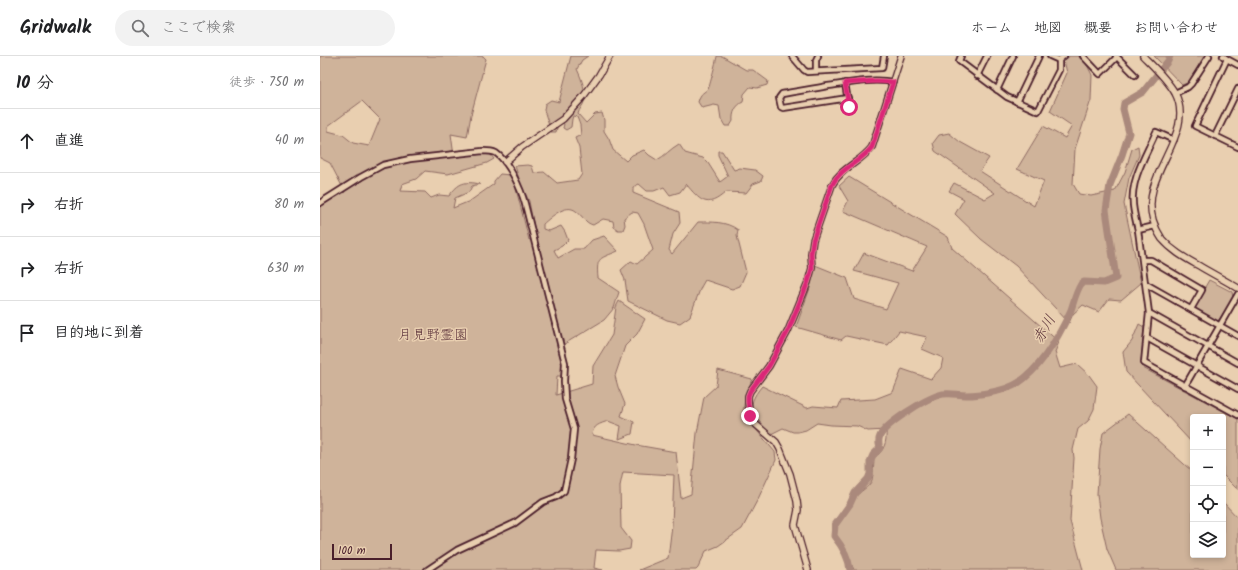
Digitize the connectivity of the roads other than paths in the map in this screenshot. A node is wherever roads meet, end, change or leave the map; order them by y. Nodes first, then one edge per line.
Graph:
1 (610, 56) edge
2 (792, 56) edge
3 (818, 56) edge
4 (884, 56) edge
5 (901, 56) edge
6 (961, 56) edge
7 (987, 56) edge
8 (1013, 56) edge
9 (1039, 56) edge
10 (1050, 56) edge
11 (1064, 56) edge
12 (1083, 56) edge
13 (1116, 56) edge
14 (1143, 56) edge
15 (1209, 56) edge
16 (1225, 58) edge
17 (1059, 60) junction
18 (1238, 65) edge
19 (816, 71) junction
20 (1135, 75) dead end
21 (977, 76) junction
22 (893, 82) junction
23 (845, 83) junction
24 (1238, 89) edge
25 (997, 90) junction
26 (1175, 93) junction
27 (848, 98) junction
28 (1017, 102) junction
29 (849, 107) dead end
30 (1215, 136) junction
31 (1174, 140) junction
32 (1237, 145) edge
33 (505, 162) junction
34 (320, 203) edge
35 (1155, 226) junction
36 (1138, 230) junction
37 (1142, 260) junction
38 (1146, 284) junction
39 (1238, 288) edge
40 (1238, 294) edge
41 (1191, 310) junction
42 (1149, 313) junction
43 (1219, 326) junction
44 (1238, 336) edge
45 (1146, 338) junction
46 (1208, 346) junction
47 (1238, 363) edge
48 (1197, 366) junction
49 (1185, 386) junction
50 (1238, 389) edge
51 (1238, 415) edge
52 (427, 570) edge
53 (808, 570) edge

1 - 33 street
2 - 19 street
3 - 19 street
4 - 19 street
5 - 22 street
6 - 21 street
7 - 21 street
8 - 25 street
9 - 28 street
10 - 17 street
11 - 17 street
12 - 13 street
13 - 20 street
14 - 26 street
15 - 26 street
16 - 18 street
16 - 30 street
17 - 28 street
21 - 25 street
22 - 23 street
22 - 53 street
23 - 27 street
23 - 27 street
24 - 30 street
25 - 28 street
26 - 31 street
27 - 29 street
30 - 32 street
31 - 35 street
31 - 36 street
33 - 34 street
33 - 52 street
35 - 36 street
35 - 39 street
36 - 37 street
37 - 38 street
37 - 41 street
38 - 41 street
38 - 42 street
40 - 43 street
41 - 43 street
42 - 45 street
42 - 46 street
43 - 44 street
43 - 46 street
45 - 48 street
45 - 49 street
46 - 47 street
46 - 48 street
48 - 49 street
48 - 50 street
49 - 51 street

